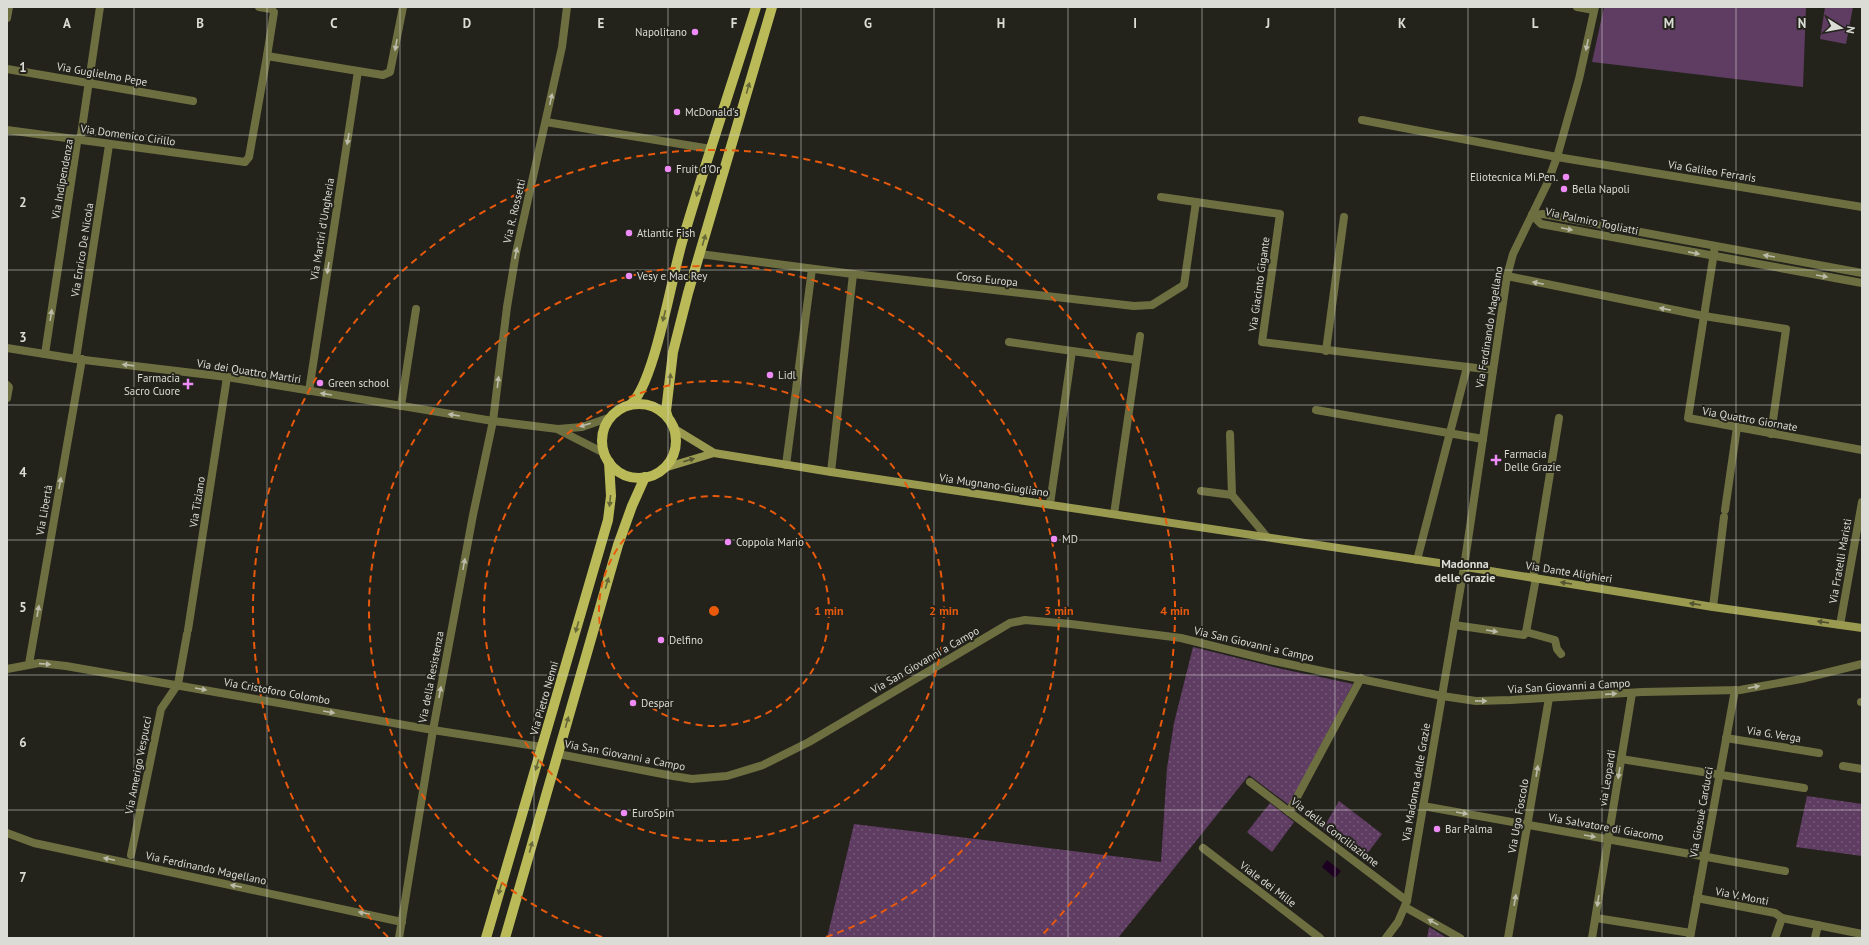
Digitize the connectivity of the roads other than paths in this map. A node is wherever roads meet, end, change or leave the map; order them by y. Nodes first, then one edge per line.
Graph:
1 (9, 7) edge
2 (100, 7) edge
3 (259, 7) edge
4 (403, 7) edge
5 (567, 7) edge
6 (756, 7) edge
7 (772, 7) edge
8 (1577, 7) edge
9 (1594, 9) edge
10 (7, 18) edge
11 (267, 56) junction
12 (7, 69) edge
13 (358, 71) junction
14 (89, 83) junction
15 (193, 101) dead end
16 (1362, 120) dead end
17 (546, 122) junction
18 (7, 130) edge
19 (79, 139) junction
20 (109, 145) dead end
21 (711, 149) junction
22 (1558, 157) junction
23 (1161, 197) dead end
24 (1196, 202) junction
25 (1862, 207) edge
26 (1532, 215) junction
27 (1344, 216) dead end
28 (1715, 246) junction
29 (700, 254) junction
30 (1714, 256) junction
31 (812, 269) junction
32 (1862, 273) edge
33 (853, 274) junction
34 (1507, 276) junction
35 (1862, 283) edge
36 (416, 309) dead end
37 (1704, 316) junction
38 (1140, 336) dead end
39 (1009, 342) dead end
40 (7, 348) edge
41 (1072, 351) junction
42 (1326, 351) junction
43 (45, 354) junction
44 (79, 359) junction
45 (1136, 360) junction
46 (1467, 367) junction
47 (1493, 370) junction
48 (227, 378) junction
49 (7, 385) edge
50 (309, 391) junction
51 (7, 398) edge
52 (630, 405) junction
53 (401, 406) junction
54 (1316, 410) dead end
55 (611, 417) junction
56 (668, 418) junction
57 (1558, 418) dead end
58 (493, 421) junction
59 (1737, 427) junction
60 (673, 428) junction
61 (558, 429) junction
62 (1230, 434) dead end
63 (1450, 434) junction
64 (1770, 434) junction
65 (1483, 439) junction
66 (1862, 450) edge
67 (714, 453) junction
68 (607, 458) junction
69 (786, 465) junction
70 (664, 468) junction
71 (831, 472) junction
72 (645, 477) junction
73 (1201, 491) dead end
74 (1232, 495) junction
75 (1862, 502) edge
76 (1050, 504) junction
77 (1114, 514) junction
78 (1270, 538) junction
79 (1417, 560) junction
80 (1464, 567) junction
81 (1535, 578) junction
82 (1713, 607) junction
83 (1454, 625) junction
84 (1840, 625) junction
85 (1862, 628) edge
86 (1526, 632) junction
87 (1561, 654) dead end
88 (29, 664) junction
89 (1862, 664) edge
90 (7, 669) edge
91 (1361, 678) junction
92 (178, 684) junction
93 (1735, 690) junction
94 (1632, 693) junction
95 (1442, 696) junction
96 (1549, 698) junction
97 (433, 730) junction
98 (1726, 738) junction
99 (542, 747) junction
100 (1819, 752) dead end
101 (558, 754) junction
102 (1621, 758) junction
103 (1843, 766) dead end
104 (1862, 769) edge
105 (1719, 774) junction
106 (1250, 782) dead end
107 (1804, 788) dead end
108 (1423, 806) junction
109 (1290, 812) junction
110 (1528, 824) junction
111 (7, 833) edge
112 (1608, 839) junction
113 (1203, 848) dead end
114 (131, 855) dead end
115 (1704, 856) junction
116 (1785, 870) dead end
117 (1697, 898) junction
118 (1406, 904) junction
119 (1596, 918) junction
120 (1782, 918) junction
121 (402, 922) junction
122 (1818, 925) junction
123 (1690, 935) edge
124 (1858, 935) edge
125 (399, 938) edge
126 (486, 938) edge
127 (505, 938) edge
128 (1320, 938) edge
129 (1386, 938) edge
130 (1460, 938) edge
131 (1508, 938) edge
132 (1592, 938) edge
133 (1775, 938) edge
134 (1815, 938) edge

1 - 10 street
2 - 14 street, Via Indipendenza
3 - 11 street
4 -> 13 street
17 -> 5 street, Via R. Rossetti
6 - 21 main road
29 -> 7 main road
8 - 9 street
9 -> 22 street, Via Ferdinando Magellano
11 - 13 street
11 - 19 street, Via Domenico Cirillo
12 - 14 street, Via Guglielmo Pepe
13 -> 50 street, Via Martiri d'Ungheria
14 - 15 street, Via Guglielmo Pepe
14 - 19 street, Via Indipendenza
16 - 22 street, Via Galileo Ferraris
17 - 21 street
58 -> 17 street, Via R. Rossetti
18 - 19 street, Via Domenico Cirillo
43 -> 19 street, Via Indipendenza
20 - 44 street, Via Enrico De Nicola
21 -> 52 main road
22 - 25 street, Via Galileo Ferraris
22 - 26 street, Via Ferdinando Magellano
23 - 24 street, Via Giacinto Gigante
24 - 33 street, Corso Europa
24 - 42 street, Via Giacinto Gigante
26 - 28 street, Via Palmiro Togliatti
26 -> 30 street, Via Palmiro Togliatti
26 - 34 street, Via Ferdinando Magellano
27 - 42 street
28 - 30 street, Via Quattro Giornate
32 -> 28 street, Via Palmiro Togliatti
29 - 31 street, Corso Europa
56 -> 29 main road
30 -> 35 street, Via Palmiro Togliatti
30 - 37 street, Via Quattro Giornate
31 - 33 street, Corso Europa
31 - 69 street
33 - 71 street
37 -> 34 street
34 - 47 street, Via Ferdinando Magellano
36 - 53 street
37 - 59 street, Via Quattro Giornate
37 - 64 street
38 - 45 street
39 - 41 street
40 - 43 street, Via dei Quattro Martiri
41 - 45 street
41 - 76 street
42 - 46 street, Via Giacinto Gigante
43 - 44 street, Via dei Quattro Martiri
48 -> 44 street, Via dei Quattro Martiri
88 -> 44 street, Via Libertà
45 - 77 street
46 - 47 street, Via Giacinto Gigante
46 - 63 street
47 - 65 street, Via Ferdinando Magellano
48 - 50 street, Via dei Quattro Martiri
48 - 92 street, Via Tiziano
49 - 51 street
53 -> 50 street, Via dei Quattro Martiri
52 - 55 main road
52 - 56 main road
58 -> 53 street, Via dei Quattro Martiri
54 - 63 street
55 -> 61 street, Via dei Quattro Martiri
55 - 68 main road
56 - 60 main road
57 - 81 street
58 - 61 street, Via dei Quattro Martiri
97 -> 58 street, Via della Resistenza
59 - 64 street, Via Quattro Giornate
59 - 82 street
60 - 67 main road, Via Mugnano-Giugliano
60 - 70 main road
61 - 68 street, Via dei Quattro Martiri
62 - 74 street
63 - 65 street
63 - 79 street
64 - 66 street, Via Quattro Giornate
65 - 80 street, Via Ferdinando Magellano
67 - 69 main road, Via Mugnano-Giugliano
70 -> 67 main road, Via Mugnano-Giugliano
68 - 72 main road
68 -> 99 main road, Via Pietro Nenni
69 - 71 main road, Via Mugnano-Giugliano
70 - 72 main road
71 - 76 main road, Via Mugnano-Giugliano
101 -> 72 main road
73 - 74 street
74 - 78 street
75 - 84 street, Via Fratelli Maristi
76 - 77 main road, Via Mugnano-Giugliano
77 - 78 main road, Via Mugnano-Giugliano
78 - 79 main road, Via Dante Alighieri
79 - 80 main road, Via Dante Alighieri
80 - 81 main road, Via Dante Alighieri
80 - 83 street, Via Madonna delle Grazie
82 -> 81 main road, Via Dante Alighieri
81 - 86 street
84 -> 82 main road, Via Dante Alighieri
83 -> 86 street
83 - 95 street, Via Madonna delle Grazie
84 - 85 main road, Via Dante Alighieri
86 - 87 street
88 - 90 street, Via Cristoforo Colombo
88 -> 92 street, Via Cristoforo Colombo
93 -> 89 street, Via San Giovanni a Campo
91 - 95 street, Via San Giovanni a Campo
91 - 101 street, Via San Giovanni a Campo
91 - 109 street
92 -> 97 street, Via Cristoforo Colombo
92 - 114 street, Via Amerigo Vespucci
93 - 94 street, Via San Giovanni a Campo
93 - 98 street, Via Giosuè Carducci
96 -> 94 street, Via San Giovanni a Campo
94 - 102 street, via Leopardi
95 -> 96 street, Via San Giovanni a Campo
95 - 108 street, Via Madonna delle Grazie
110 -> 96 street, Via Ugo Foscolo
97 - 99 street, Via Cristoforo Colombo
97 - 121 street, Via della Resistenza
98 - 100 street, Via G. Verga
98 - 105 street, Via Giosuè Carducci
99 -> 126 main road, Via Pietro Nenni
127 -> 101 main road
102 - 105 street
102 -> 112 street, via Leopardi
103 - 104 street
105 - 107 street
105 - 115 street, Via Giosuè Carducci
106 - 109 street, Via della Conciliazione
108 -> 110 street, Via Salvatore di Giacomo
108 - 118 street, Via Madonna delle Grazie
109 - 118 street, Via della Conciliazione
110 -> 112 street, Via Salvatore di Giacomo
131 -> 110 street, Via Ugo Foscolo
121 -> 111 street, Via Ferdinando Magellano
112 - 115 street, Via Salvatore di Giacomo
112 -> 119 street, via Leopardi
113 - 128 street, Viale dei Mille
115 - 116 street, Via Salvatore di Giacomo
115 - 117 street, Via Giosuè Carducci
117 - 120 street, Via V. Monti
117 - 123 street, Via Giosuè Carducci
118 - 129 street, Via Madonna delle Grazie
130 -> 118 street, Via della Conciliazione
119 - 123 street
119 - 132 street, via Leopardi
120 - 122 street, Via V. Monti
120 - 133 street
121 - 125 street, Via della Resistenza
122 - 124 street, Via V. Monti
122 - 134 street

